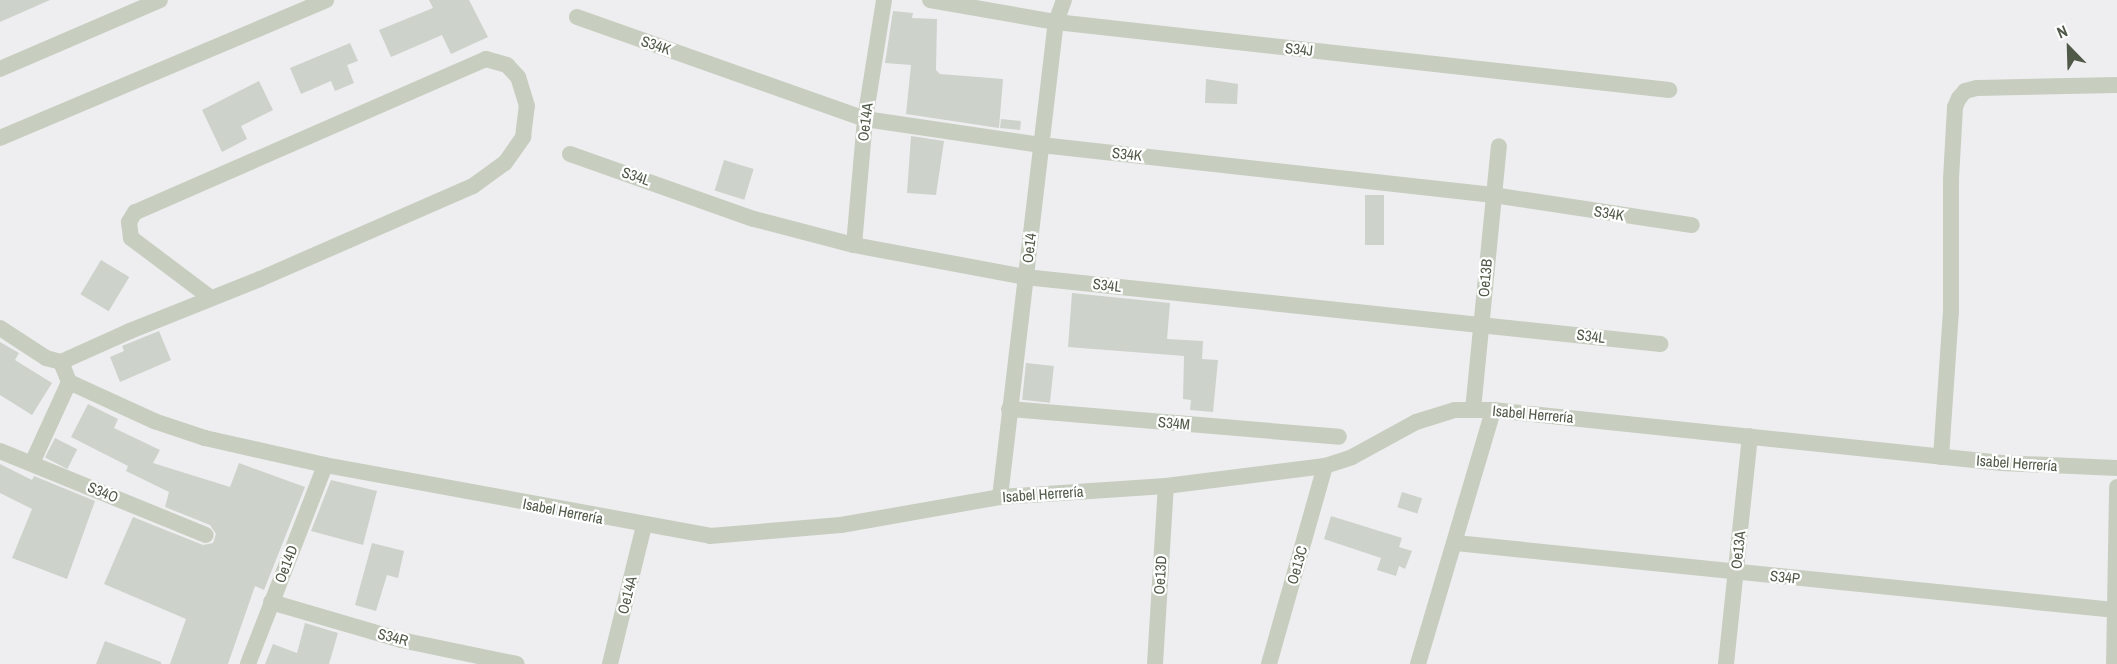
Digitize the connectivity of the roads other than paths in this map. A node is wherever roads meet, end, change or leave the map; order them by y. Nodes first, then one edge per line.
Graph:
1 (160, 0) edge
2 (326, 0) edge
3 (884, 0) edge
4 (930, 0) edge
5 (1064, 0) edge
6 (578, 17) dead end
7 (1056, 22) junction
8 (0, 69) edge
9 (2117, 86) edge
10 (1669, 90) dead end
11 (865, 119) junction
12 (0, 138) edge
13 (1041, 145) junction
14 (1499, 146) dead end
15 (570, 154) dead end
16 (1493, 195) junction
17 (1692, 225) dead end
18 (854, 245) junction
19 (1025, 277) junction
20 (211, 298) junction
21 (1481, 323) junction
22 (0, 328) edge
23 (1660, 344) dead end
24 (61, 362) junction
25 (69, 382) junction
26 (1010, 410) junction
27 (1473, 410) junction
28 (1493, 410) junction
29 (1750, 436) junction
30 (1340, 437) dead end
31 (0, 452) edge
32 (1941, 457) junction
33 (32, 463) junction
34 (325, 465) junction
35 (1325, 466) junction
36 (2117, 468) edge
37 (1166, 486) junction
38 (2117, 487) edge
39 (1000, 497) junction
40 (644, 526) junction
41 (206, 535) dead end
42 (1456, 543) junction
43 (1736, 572) junction
44 (272, 602) junction
45 (2114, 610) junction
46 (248, 664) edge
47 (516, 664) edge
48 (610, 664) edge
49 (1155, 664) edge
50 (1269, 664) edge
51 (1418, 664) edge
52 (1726, 664) edge
53 (2114, 664) edge

1 - 8 street
2 - 12 street
3 - 11 street, Oe14A
4 - 7 street, S34J
5 - 7 street, Oe14
6 - 11 street, S34K
7 - 10 street, S34J
7 - 13 street, Oe14
9 - 32 street
11 - 13 street, S34K
11 - 18 street, Oe14A
13 - 16 street, S34K
13 - 19 street, Oe14
14 - 16 street, Oe13B
15 - 18 street, S34L
16 - 17 street, S34K
16 - 21 street, Oe13B
18 - 19 street, S34L
19 - 21 street, S34L
19 - 26 street, Oe14
20 - 20 street
20 - 24 street
21 - 23 street, S34L
21 - 27 street, Oe13B
22 - 24 street
24 - 25 street
25 - 33 street
25 - 34 street, Isabel Herrería
26 - 30 street, S34M
26 - 39 street, Oe14
27 - 28 street, Isabel Herrería
27 - 35 street, Isabel Herrería
28 - 29 street, Isabel Herrería
28 - 42 street
29 - 32 street, Isabel Herrería
29 - 43 street, Oe13A
31 - 33 street, S34O
32 - 36 street, Isabel Herrería
33 - 41 street, S34O
34 - 40 street, Isabel Herrería
34 - 44 street, Oe14D
35 - 37 street, Isabel Herrería
35 - 50 street, Oe13C
37 - 39 street, Isabel Herrería
37 - 49 street, Oe13D
38 - 45 street
39 - 40 street, Isabel Herrería
40 - 48 street, Oe14A
42 - 43 street, S34P
42 - 51 street
43 - 45 street, S34P
43 - 52 street, Oe13A
44 - 46 street, Oe14D
44 - 47 street, S34R
45 - 53 street

